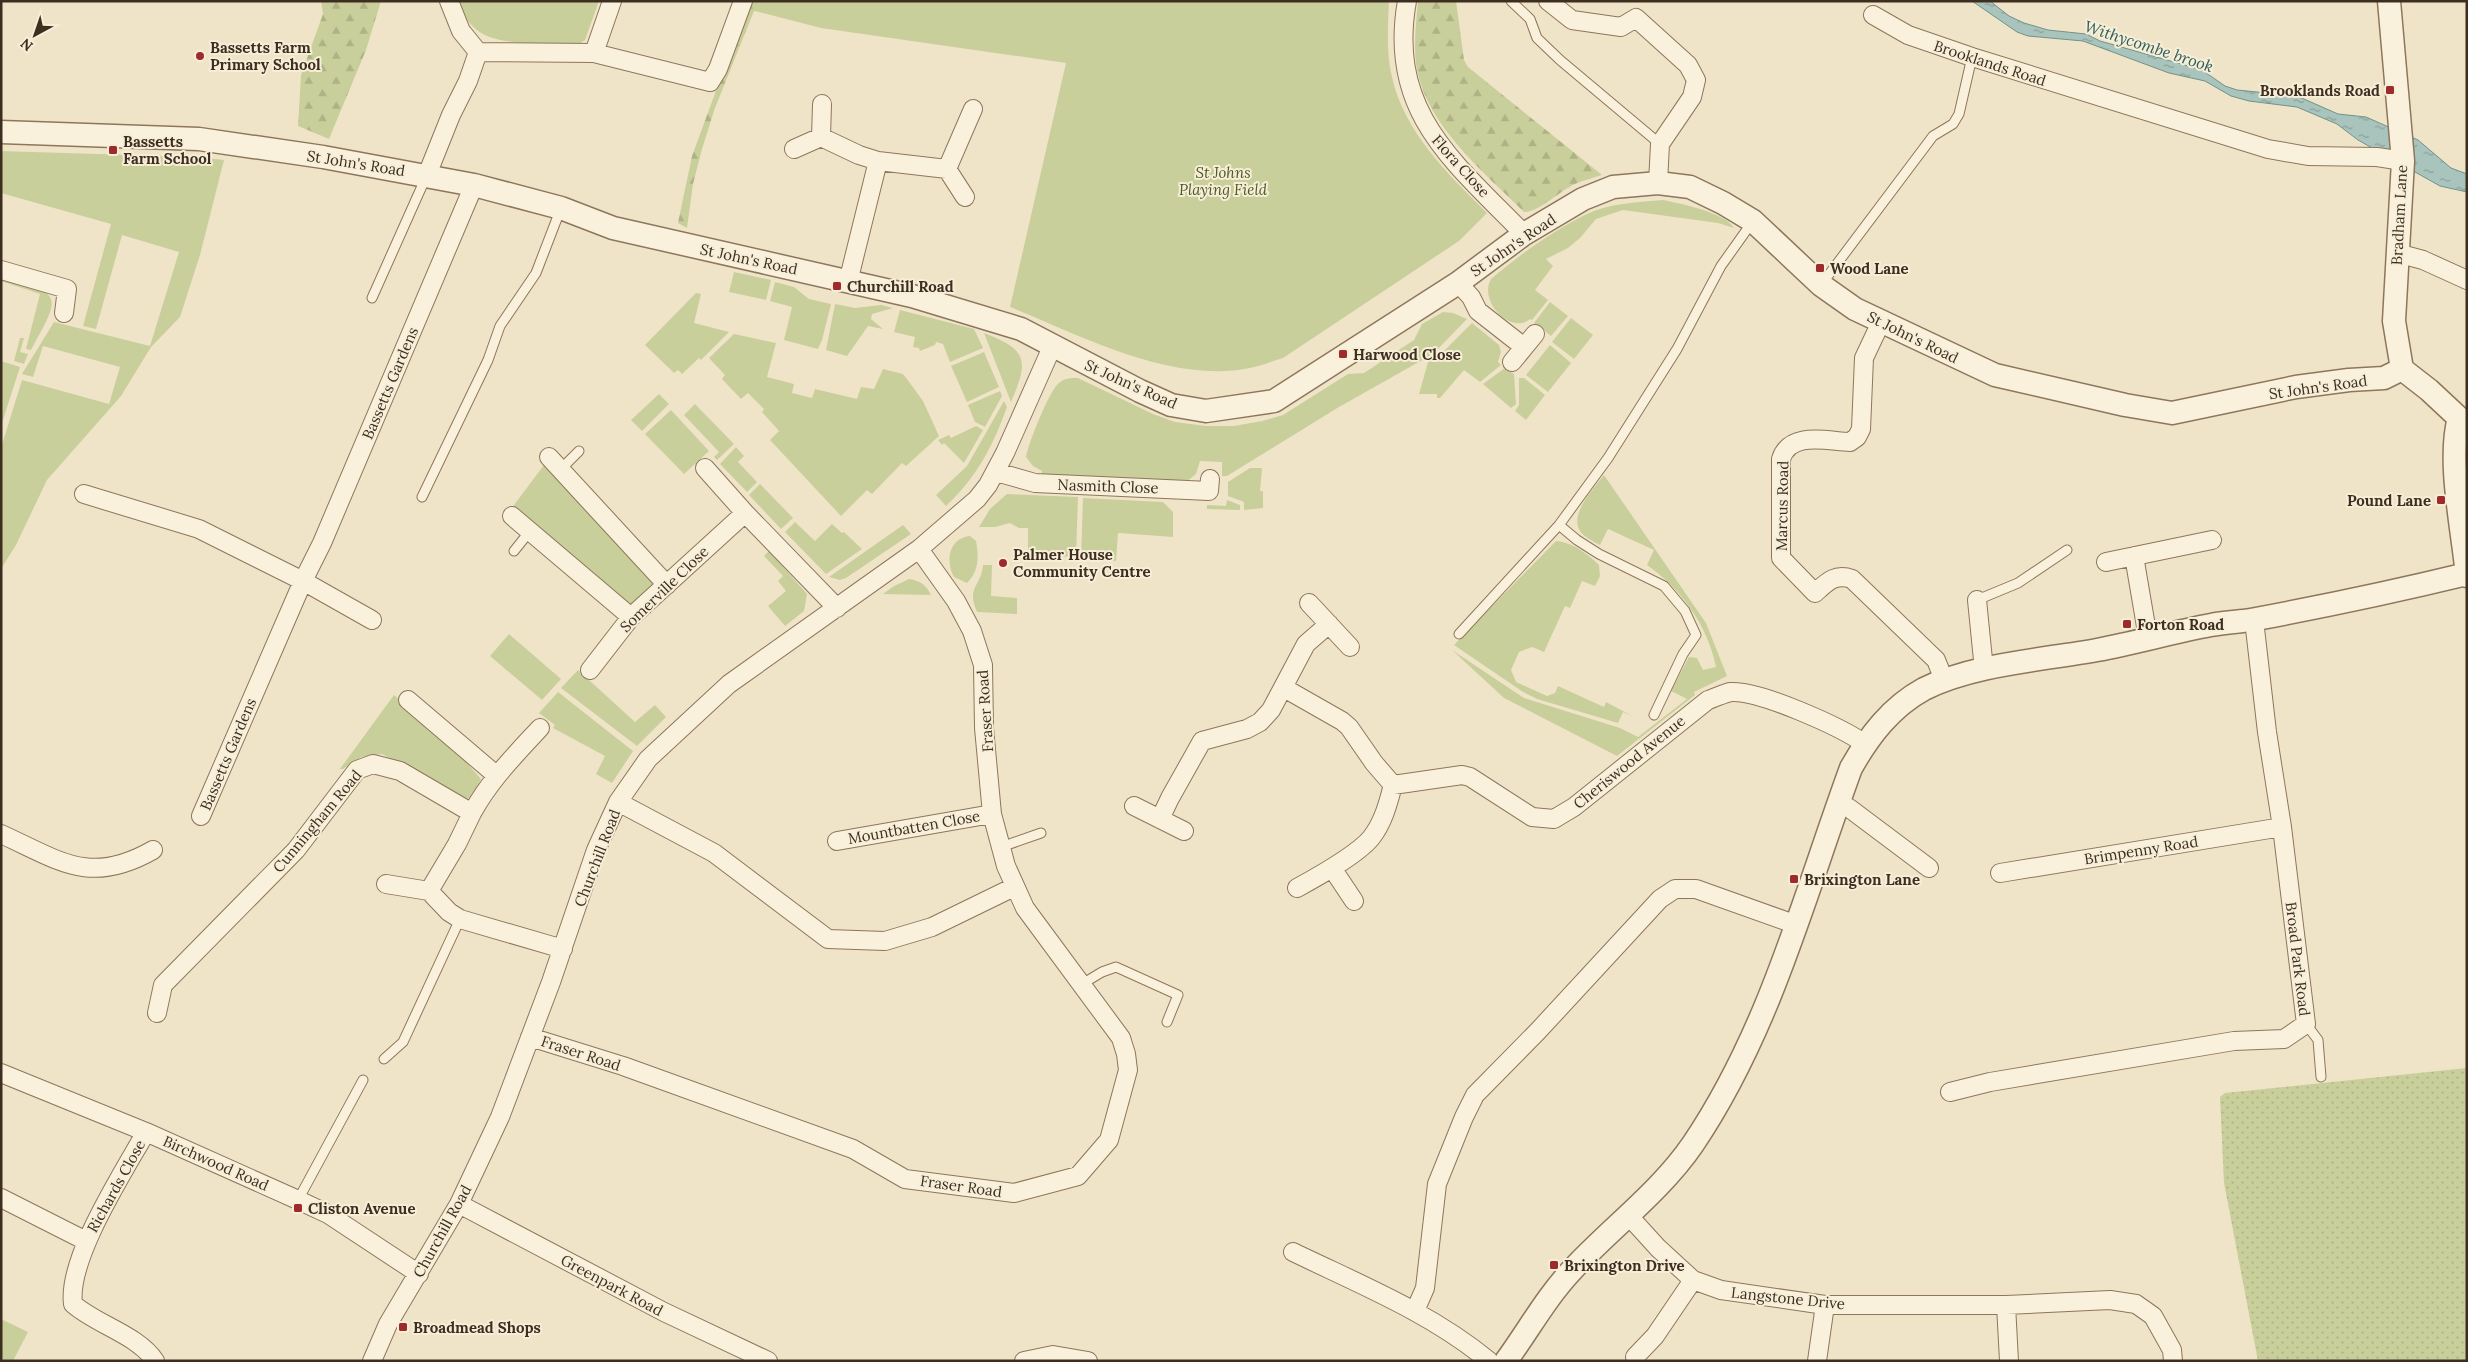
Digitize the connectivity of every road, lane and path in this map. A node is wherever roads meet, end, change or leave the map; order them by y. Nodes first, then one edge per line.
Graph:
1 (449, 1) edge
2 (612, 1) edge
3 (742, 1) edge
4 (1407, 1) edge
5 (1511, 1) edge
6 (1548, 1) edge
7 (2389, 1) edge
8 (1873, 16) dead end
9 (478, 52) junction
10 (594, 53) junction
11 (1972, 57) junction
12 (822, 104) dead end
13 (973, 109) dead end
14 (1, 132) edge
15 (821, 138) junction
16 (1660, 144) junction
17 (794, 149) dead end
18 (878, 161) junction
19 (2403, 162) junction
20 (947, 170) junction
21 (427, 175) junction
22 (1658, 183) junction
23 (474, 185) junction
24 (965, 197) dead end
25 (561, 208) junction
26 (1753, 221) junction
27 (1524, 234) junction
28 (2397, 253) junction
29 (1, 270) edge
30 (2467, 280) edge
31 (848, 282) junction
32 (1458, 282) junction
33 (1821, 284) junction
34 (372, 298) dead end
35 (64, 313) dead end
36 (1881, 322) junction
37 (1052, 347) junction
38 (1512, 362) dead end
39 (2402, 369) junction
40 (2463, 418) edge
41 (579, 451) dead end
42 (555, 463) joint
43 (705, 468) dead end
44 (996, 472) junction
45 (1210, 479) dead end
46 (84, 494) dead end
47 (422, 497) dead end
48 (745, 513) junction
49 (512, 516) dead end
50 (1560, 525) junction
51 (530, 531) junction
52 (2212, 540) dead end
53 (919, 549) junction
54 (2067, 550) dead end
55 (514, 551) dead end
56 (2134, 556) junction
57 (2106, 562) dead end
58 (2467, 575) edge
59 (303, 581) junction
60 (667, 585) junction
61 (1977, 600) joint
62 (1309, 603) dead end
63 (837, 608) junction
64 (631, 617) junction
65 (372, 620) dead end
66 (2254, 620) junction
67 (1329, 624) junction
68 (1459, 634) dead end
69 (2148, 638) junction
70 (1350, 647) dead end
71 (590, 670) dead end
72 (1984, 670) junction
73 (1944, 680) junction
74 (1284, 688) junction
75 (408, 700) dead end
76 (1654, 715) dead end
77 (540, 728) dead end
78 (1865, 744) junction
79 (496, 775) junction
80 (1393, 785) junction
81 (618, 802) junction
82 (1838, 804) junction
83 (1134, 806) dead end
84 (472, 814) junction
85 (992, 814) junction
86 (201, 816) dead end
87 (1160, 819) junction
88 (2282, 827) junction
89 (1184, 832) dead end
90 (1041, 833) dead end
91 (1, 834) edge
92 (837, 841) dead end
93 (1001, 847) junction
94 (153, 850) dead end
95 (1332, 868) junction
96 (1929, 868) dead end
97 (2000, 873) dead end
98 (386, 884) dead end
99 (1014, 887) junction
100 (1298, 888) dead end
101 (429, 891) junction
102 (1354, 901) dead end
103 (460, 919) junction
104 (1797, 925) junction
105 (563, 949) junction
106 (1082, 984) junction
107 (157, 1013) dead end
108 (1167, 1022) dead end
109 (2306, 1024) junction
110 (530, 1036) junction
111 (384, 1059) dead end
112 (1, 1074) edge
113 (2321, 1078) dead end
114 (363, 1080) dead end
115 (1950, 1092) dead end
116 (146, 1132) junction
117 (1, 1198) edge
118 (298, 1200) junction
119 (459, 1204) junction
120 (1628, 1215) junction
121 (86, 1241) junction
122 (1293, 1252) dead end
123 (419, 1274) junction
124 (1693, 1280) junction
125 (1825, 1305) junction
126 (2006, 1305) junction
127 (1415, 1311) junction
128 (1635, 1359) edge
129 (375, 1360) edge
130 (155, 1361) edge
131 (768, 1361) edge
132 (1024, 1361) edge
133 (1088, 1361) edge
134 (1489, 1361) edge
135 (1506, 1361) edge
136 (1817, 1361) edge
137 (2009, 1361) edge
138 (2173, 1361) edge

1 - 9 street
2 - 10 street
3 - 10 street
4 - 27 street, Flora Close
5 - 16 lane
6 - 16 street
7 - 19 street, Bradham Lane
8 - 11 street, Brooklands Road
9 - 10 street
9 - 21 street
11 - 19 street, Brooklands Road
11 - 33 lane
12 - 15 street
13 - 20 street
14 - 21 street, St John's Road
15 - 17 street
15 - 18 street
16 - 22 street
18 - 20 street
18 - 31 street
19 - 28 street, Bradham Lane
20 - 24 street
21 - 23 street, St John's Road
21 - 34 lane
22 - 26 street, St John's Road
22 - 27 street, St John's Road
23 - 25 street, St John's Road
23 - 59 street, Bassetts Gardens
25 - 31 street, St John's Road
25 - 47 lane
26 - 33 street, St John's Road
26 - 50 lane
27 - 32 street, St John's Road
28 - 30 street
28 - 39 street, Bradham Lane
29 - 35 street
31 - 37 street, St John's Road
32 - 37 street, St John's Road
32 - 38 street
33 - 36 street, St John's Road
36 - 39 street, St John's Road
36 - 73 street, Marcus Road
37 - 44 street, Churchill Road
39 - 40 street
40 - 58 street
41 - 42 lane
42 - 60 street
43 - 48 street
44 - 45 street, Nasmith Close
44 - 53 street, Churchill Road
46 - 59 street
48 - 60 street, Somerville Close
48 - 63 street
49 - 51 street
50 - 68 lane
50 - 76 lane
51 - 55 lane
51 - 64 street
52 - 56 street
53 - 63 street, Churchill Road
53 - 85 street, Fraser Road
54 - 61 lane
56 - 57 street
56 - 69 street
58 - 66 street
59 - 65 street
59 - 86 street, Bassetts Gardens
60 - 64 street, Somerville Close
61 - 72 street
62 - 67 street
63 - 81 street, Churchill Road
64 - 71 street, Somerville Close
66 - 69 street
66 - 88 street, Broad Park Road
67 - 70 street
67 - 74 street
69 - 72 street
72 - 73 street
73 - 78 street
74 - 80 street
74 - 87 street
75 - 79 street
77 - 79 street
78 - 80 street, Cheriswood Avenue
78 - 82 street
79 - 84 street
80 - 95 street
81 - 99 street
81 - 105 street, Churchill Road
82 - 96 street
82 - 104 street
83 - 87 street
84 - 101 street
84 - 107 street, Cunningham Road
85 - 92 street, Mountbatten Close
85 - 93 street, Fraser Road
87 - 89 street
88 - 97 street, Brimpenny Road
88 - 109 street, Broad Park Road
90 - 93 lane
91 - 94 street
93 - 99 street, Fraser Road
95 - 100 street
95 - 102 street
98 - 101 street
99 - 106 street, Fraser Road
101 - 103 street
103 - 105 street
103 - 111 lane
104 - 120 street
104 - 127 street
105 - 110 street, Churchill Road
106 - 108 lane
106 - 110 street, Fraser Road
109 - 113 lane
109 - 115 street, Broad Park Road
110 - 119 street, Churchill Road
112 - 116 street, Birchwood Road
114 - 118 lane
116 - 118 street, Birchwood Road
116 - 121 street, Richards Close
117 - 121 street, Richards Close
118 - 123 street, Birchwood Road
119 - 123 street, Churchill Road
119 - 131 street, Greenpark Road
120 - 124 street, Langstone Drive
120 - 135 street
121 - 130 street, Richards Close
122 - 127 street
123 - 129 street, Churchill Road
124 - 125 street, Langstone Drive
124 - 128 street
125 - 126 street, Langstone Drive
125 - 136 street
126 - 137 street
126 - 138 street, Langstone Drive
127 - 134 street
132 - 133 street

